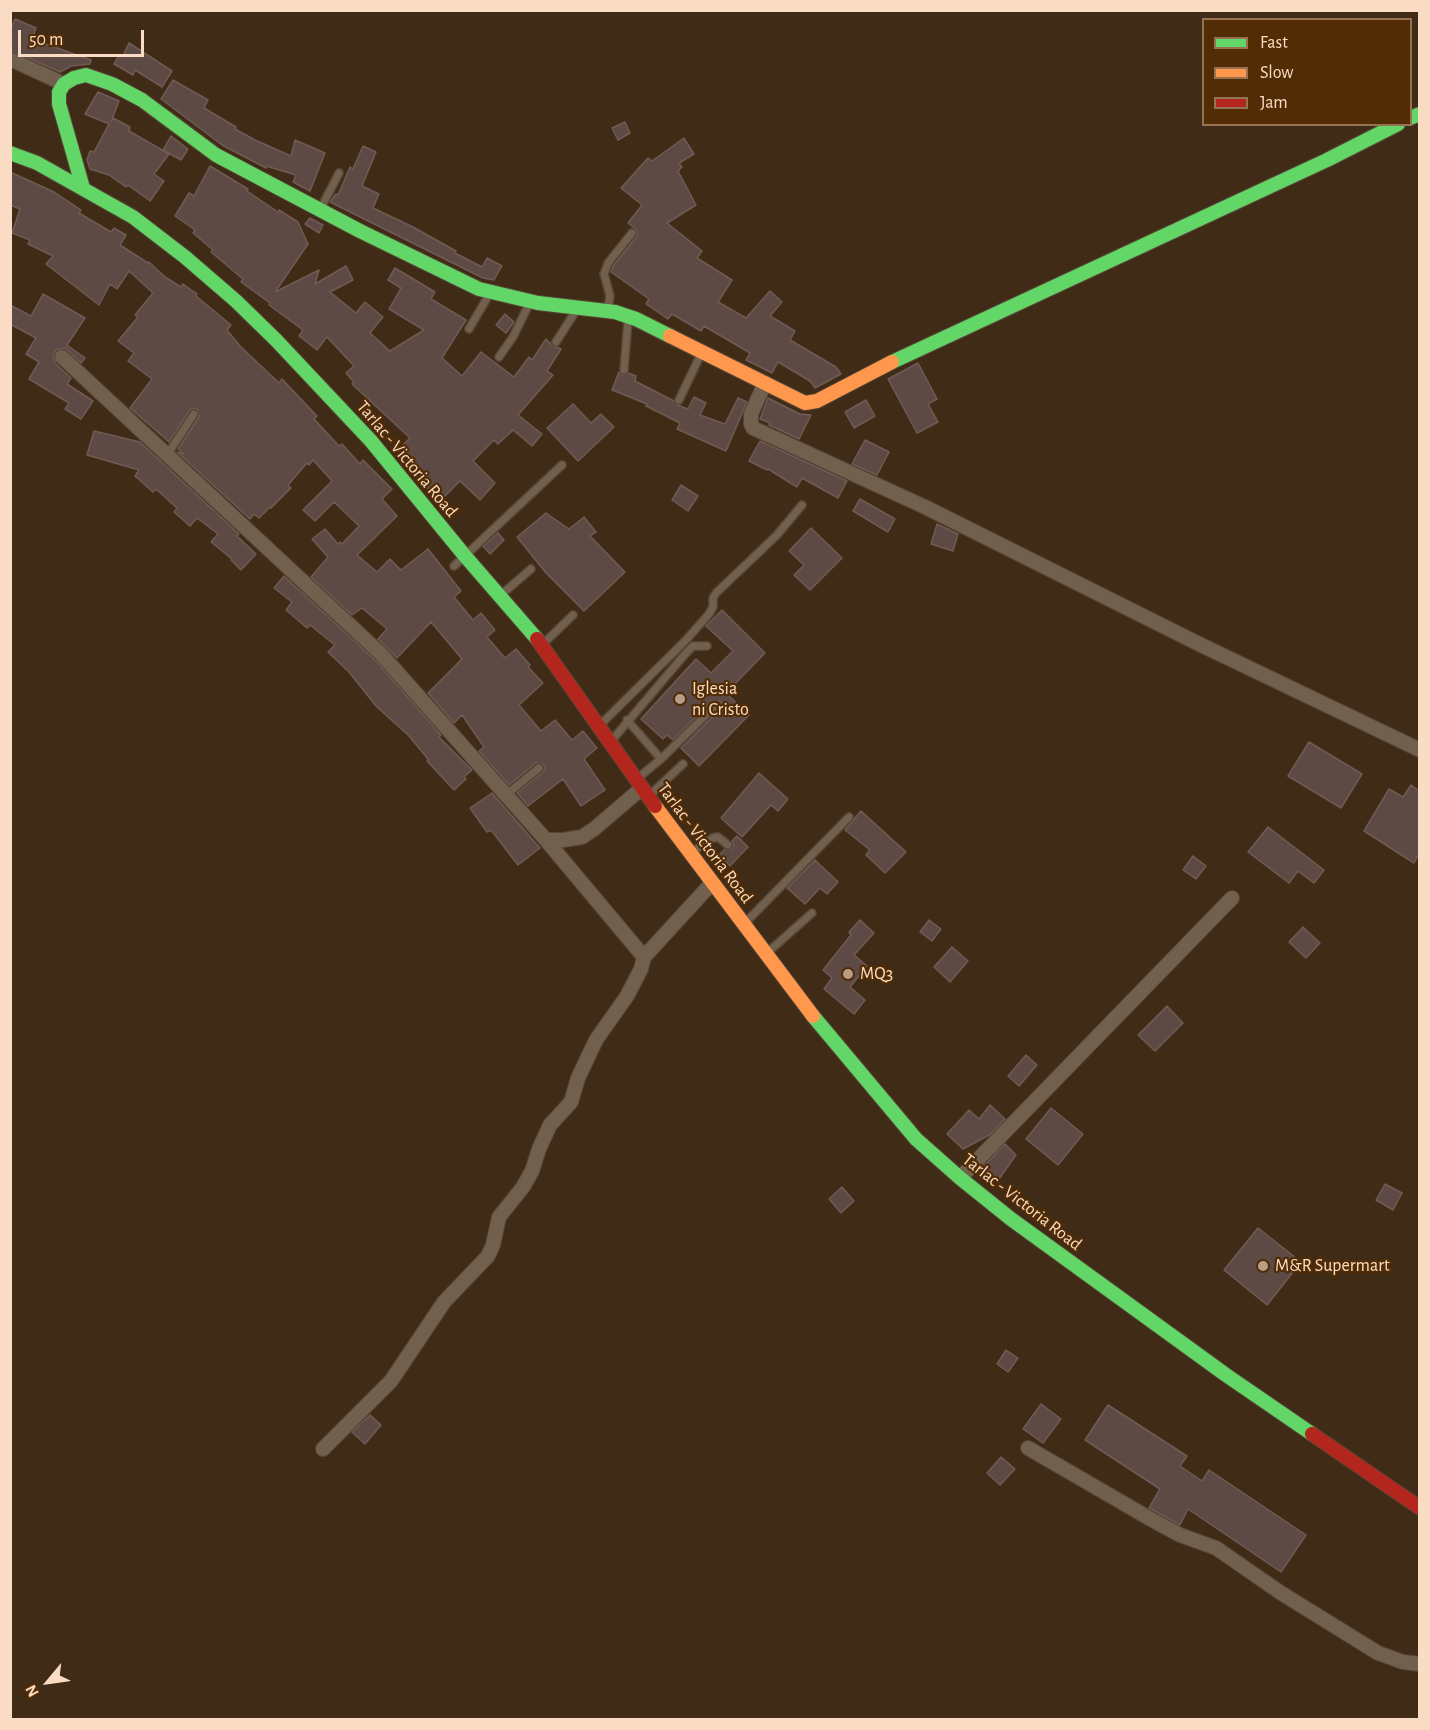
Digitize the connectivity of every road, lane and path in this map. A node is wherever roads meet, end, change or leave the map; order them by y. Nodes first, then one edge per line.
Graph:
1 (10, 59) edge
2 (64, 84) junction
3 (1394, 126) edge
4 (10, 153) edge
5 (339, 173) dead end
6 (83, 188) junction
7 (320, 210) junction
8 (632, 233) dead end
9 (490, 293) junction
10 (530, 302) junction
11 (578, 307) junction
12 (607, 311) junction
13 (629, 317) junction
14 (469, 328) dead end
15 (556, 342) dead end
16 (702, 352) junction
17 (62, 357) dead end
18 (499, 357) dead end
19 (624, 370) dead end
20 (765, 383) junction
21 (679, 400) dead end
22 (194, 414) dead end
23 (167, 455) junction
24 (562, 465) dead end
25 (802, 505) dead end
26 (465, 556) junction
27 (454, 566) dead end
28 (531, 568) dead end
29 (500, 596) junction
30 (573, 615) dead end
31 (542, 644) junction
32 (707, 646) dead end
33 (717, 705) dead end
34 (627, 720) junction
35 (600, 725) junction
36 (611, 741) junction
37 (1419, 750) edge
38 (661, 759) junction
39 (683, 764) dead end
40 (539, 768) dead end
41 (642, 788) junction
42 (506, 795) junction
43 (849, 817) dead end
44 (546, 840) junction
45 (728, 845) dead end
46 (690, 853) junction
47 (712, 883) junction
48 (1232, 898) dead end
49 (812, 913) dead end
50 (743, 925) junction
51 (765, 954) junction
52 (644, 957) junction
53 (960, 1178) junction
54 (1028, 1448) dead end
55 (322, 1449) dead end
56 (1419, 1508) edge
57 (1419, 1664) edge

1 - 2 street
2 - 6 main road
2 - 7 main road
3 - 20 main road
4 - 6 main road, Tarlac - Victoria Road
5 - 7 lane
6 - 26 main road, Tarlac - Victoria Road
7 - 9 main road
8 - 12 lane
9 - 10 main road
9 - 14 lane
10 - 11 main road
10 - 18 lane
11 - 12 main road
11 - 15 lane
12 - 13 main road
13 - 16 main road
13 - 19 lane
16 - 20 main road
16 - 21 lane
17 - 23 street
20 - 37 street
22 - 23 lane
23 - 42 street
24 - 26 lane
25 - 35 lane
26 - 27 lane
26 - 29 main road, Tarlac - Victoria Road
28 - 29 lane
29 - 31 main road, Tarlac - Victoria Road
30 - 31 lane
31 - 35 main road, Tarlac - Victoria Road
32 - 34 lane
33 - 38 lane
34 - 36 lane
34 - 38 lane
35 - 36 main road, Tarlac - Victoria Road
36 - 41 main road, Tarlac - Victoria Road
38 - 41 lane
39 - 41 lane
40 - 42 lane
41 - 44 street
41 - 46 main road, Tarlac - Victoria Road
42 - 44 street
43 - 50 lane
44 - 52 street
45 - 46 lane
46 - 47 main road, Tarlac - Victoria Road
47 - 50 main road, Tarlac - Victoria Road
47 - 52 street
48 - 53 street
49 - 51 lane
50 - 51 main road, Tarlac - Victoria Road
51 - 53 main road, Tarlac - Victoria Road
52 - 55 street
53 - 56 main road, Tarlac - Victoria Road
54 - 57 street

